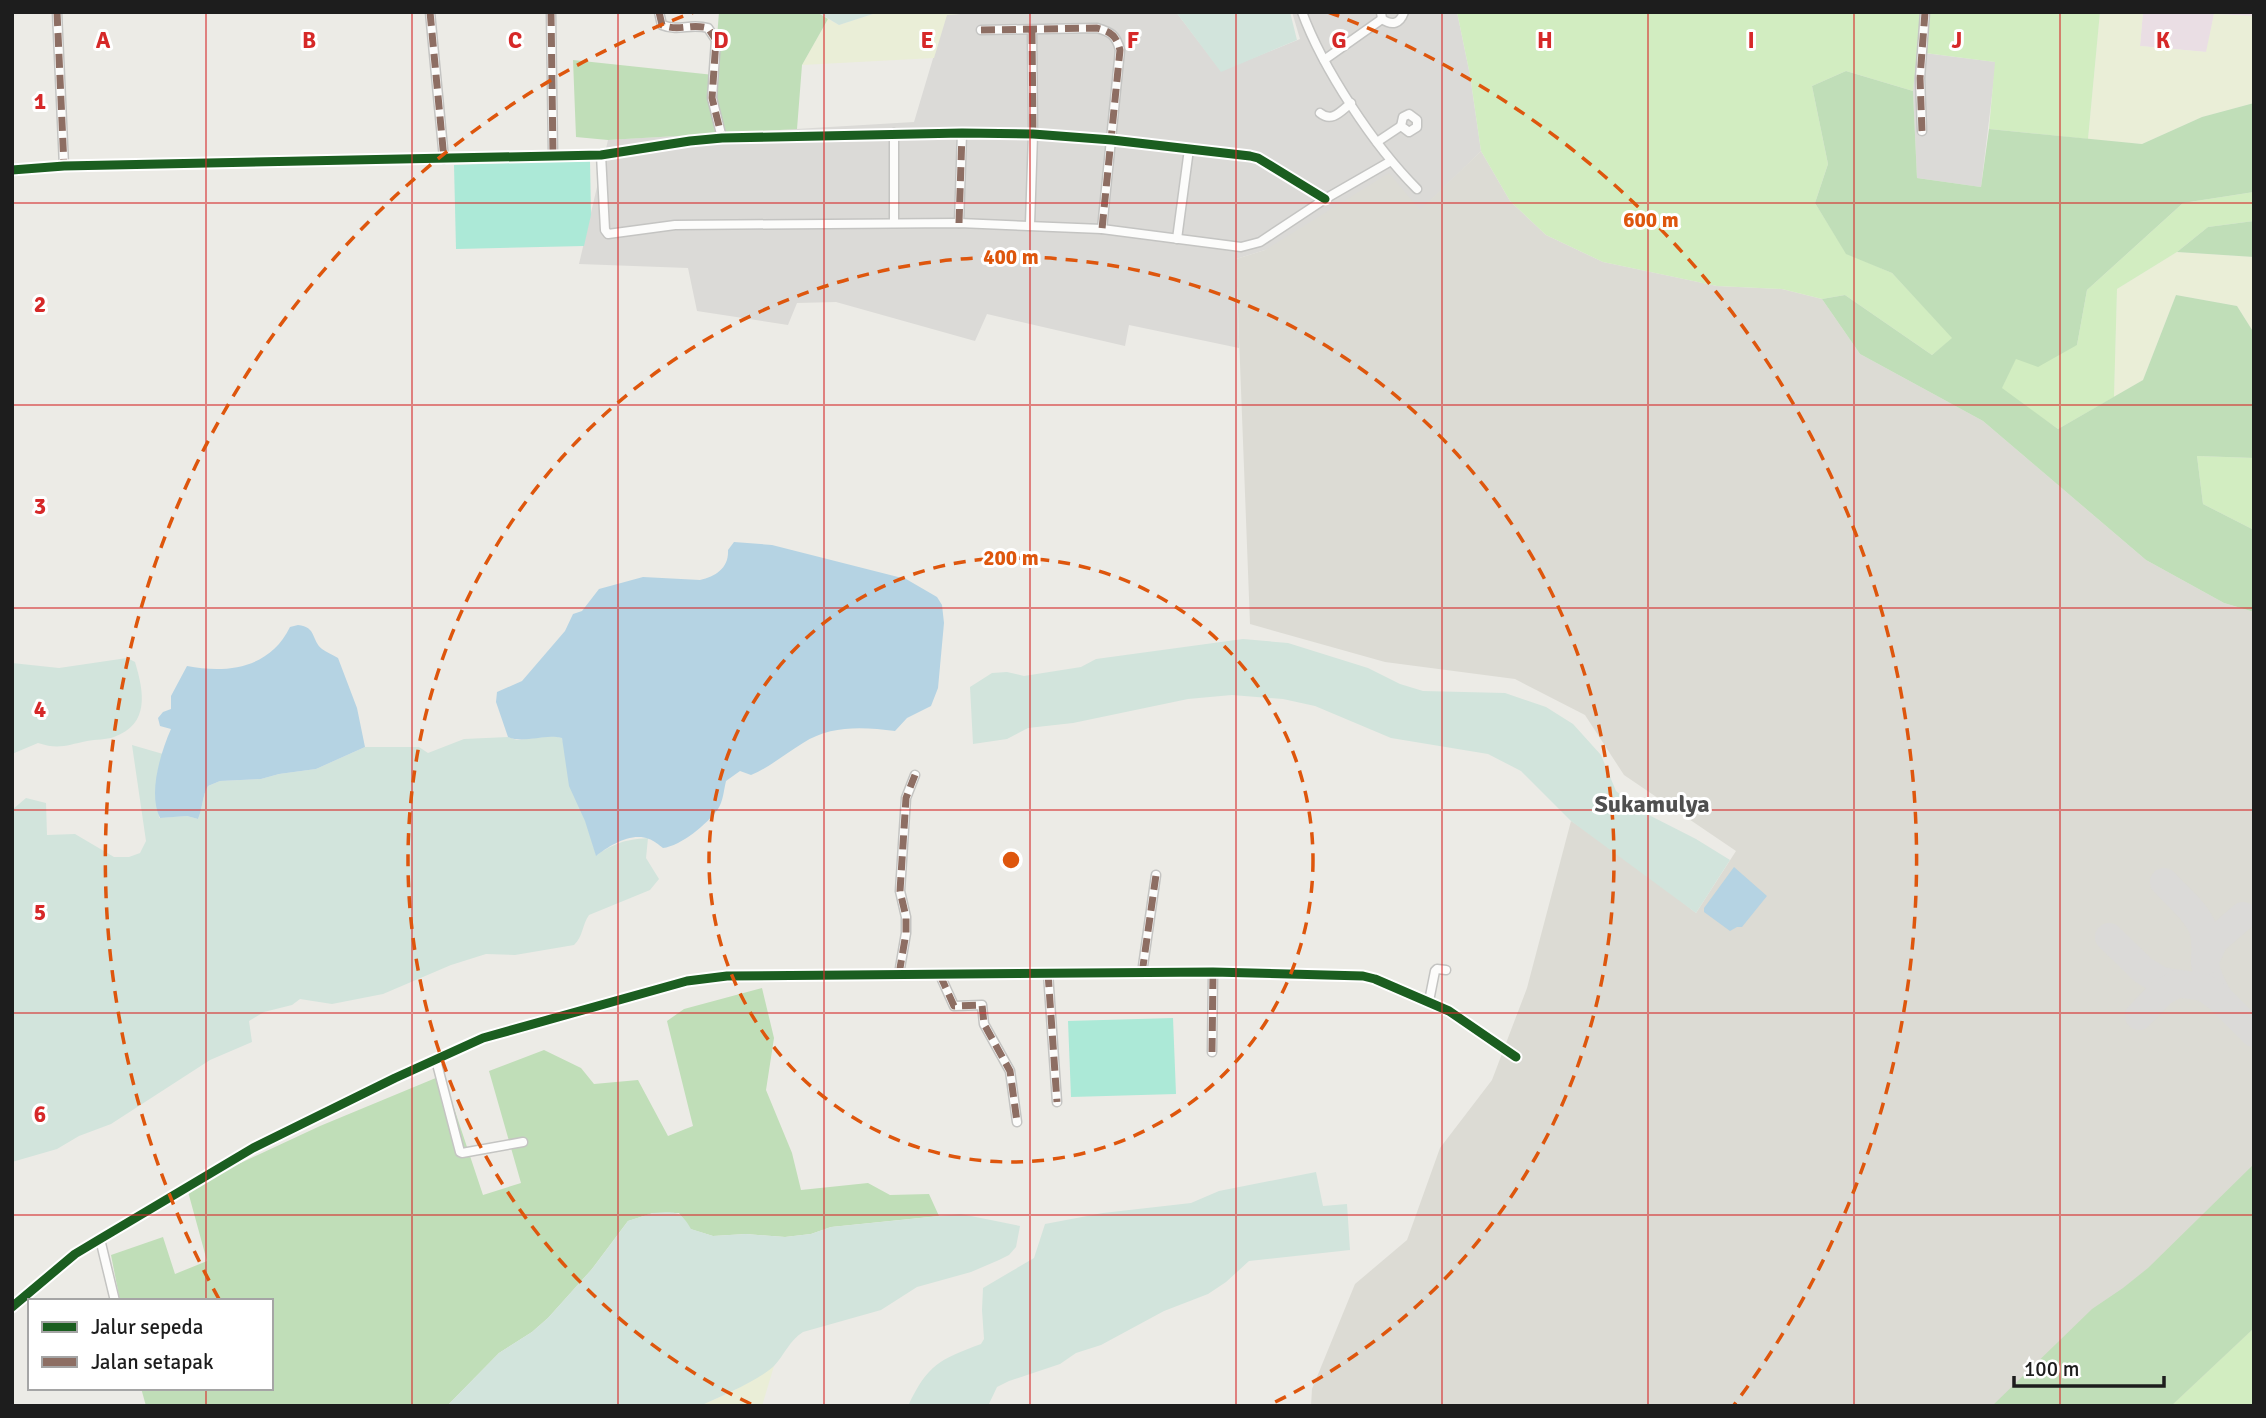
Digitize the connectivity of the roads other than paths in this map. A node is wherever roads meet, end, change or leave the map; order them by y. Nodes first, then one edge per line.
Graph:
1 (57, 12) edge
2 (430, 12) edge
3 (551, 12) edge
4 (659, 12) edge
5 (1302, 12) edge
6 (1404, 12) edge
7 (1925, 12) edge
8 (1382, 15) edge
9 (981, 30) dead end
10 (1032, 30) junction
11 (1324, 60) junction
12 (1351, 103) junction
13 (1320, 113) dead end
14 (1401, 127) dead end
15 (1922, 131) dead end
16 (961, 132) junction
17 (894, 133) junction
18 (1033, 134) junction
19 (722, 138) junction
20 (1112, 140) junction
21 (1377, 142) junction
22 (1189, 149) junction
23 (601, 155) junction
24 (553, 156) junction
25 (444, 159) junction
26 (1391, 161) junction
27 (64, 166) junction
28 (12, 170) edge
29 (1417, 189) dead end
30 (1325, 199) junction
31 (894, 222) junction
32 (959, 223) junction
33 (1030, 224) junction
34 (1101, 229) junction
35 (1177, 239) junction
36 (915, 775) dead end
37 (1156, 876) dead end
38 (1446, 970) dead end
39 (1213, 972) junction
40 (1048, 973) junction
41 (1142, 973) junction
42 (899, 974) junction
43 (940, 975) junction
44 (1429, 1002) junction
45 (1212, 1052) dead end
46 (1516, 1057) dead end
47 (436, 1060) junction
48 (1057, 1102) dead end
49 (1017, 1122) dead end
50 (523, 1142) dead end
51 (100, 1238) junction
52 (115, 1299) edge
53 (12, 1307) edge

1 - 27 street
2 - 25 street
3 - 24 street
4 - 19 street
5 - 11 street
6 - 8 street
7 - 15 street
8 - 11 street
9 - 10 street
10 - 18 street
10 - 20 street
11 - 12 street
12 - 13 street
12 - 21 street
14 - 21 street
16 - 17 street
16 - 18 street
16 - 32 street
17 - 19 street
17 - 31 street
18 - 20 street
18 - 33 street
19 - 23 street
20 - 22 street
20 - 34 street
21 - 26 street
22 - 30 street
22 - 35 street
23 - 24 street
23 - 31 street
24 - 25 street
25 - 27 street
26 - 29 street
26 - 30 street
27 - 28 street
30 - 35 street
31 - 32 street
32 - 33 street
33 - 34 street
34 - 35 street
36 - 42 street
37 - 41 street
38 - 44 street
39 - 41 street
39 - 44 street
39 - 45 street
40 - 41 street
40 - 43 street
40 - 48 street
42 - 43 street
42 - 47 street
43 - 49 street
44 - 46 street
47 - 50 street
47 - 51 street
51 - 52 street
51 - 53 street

